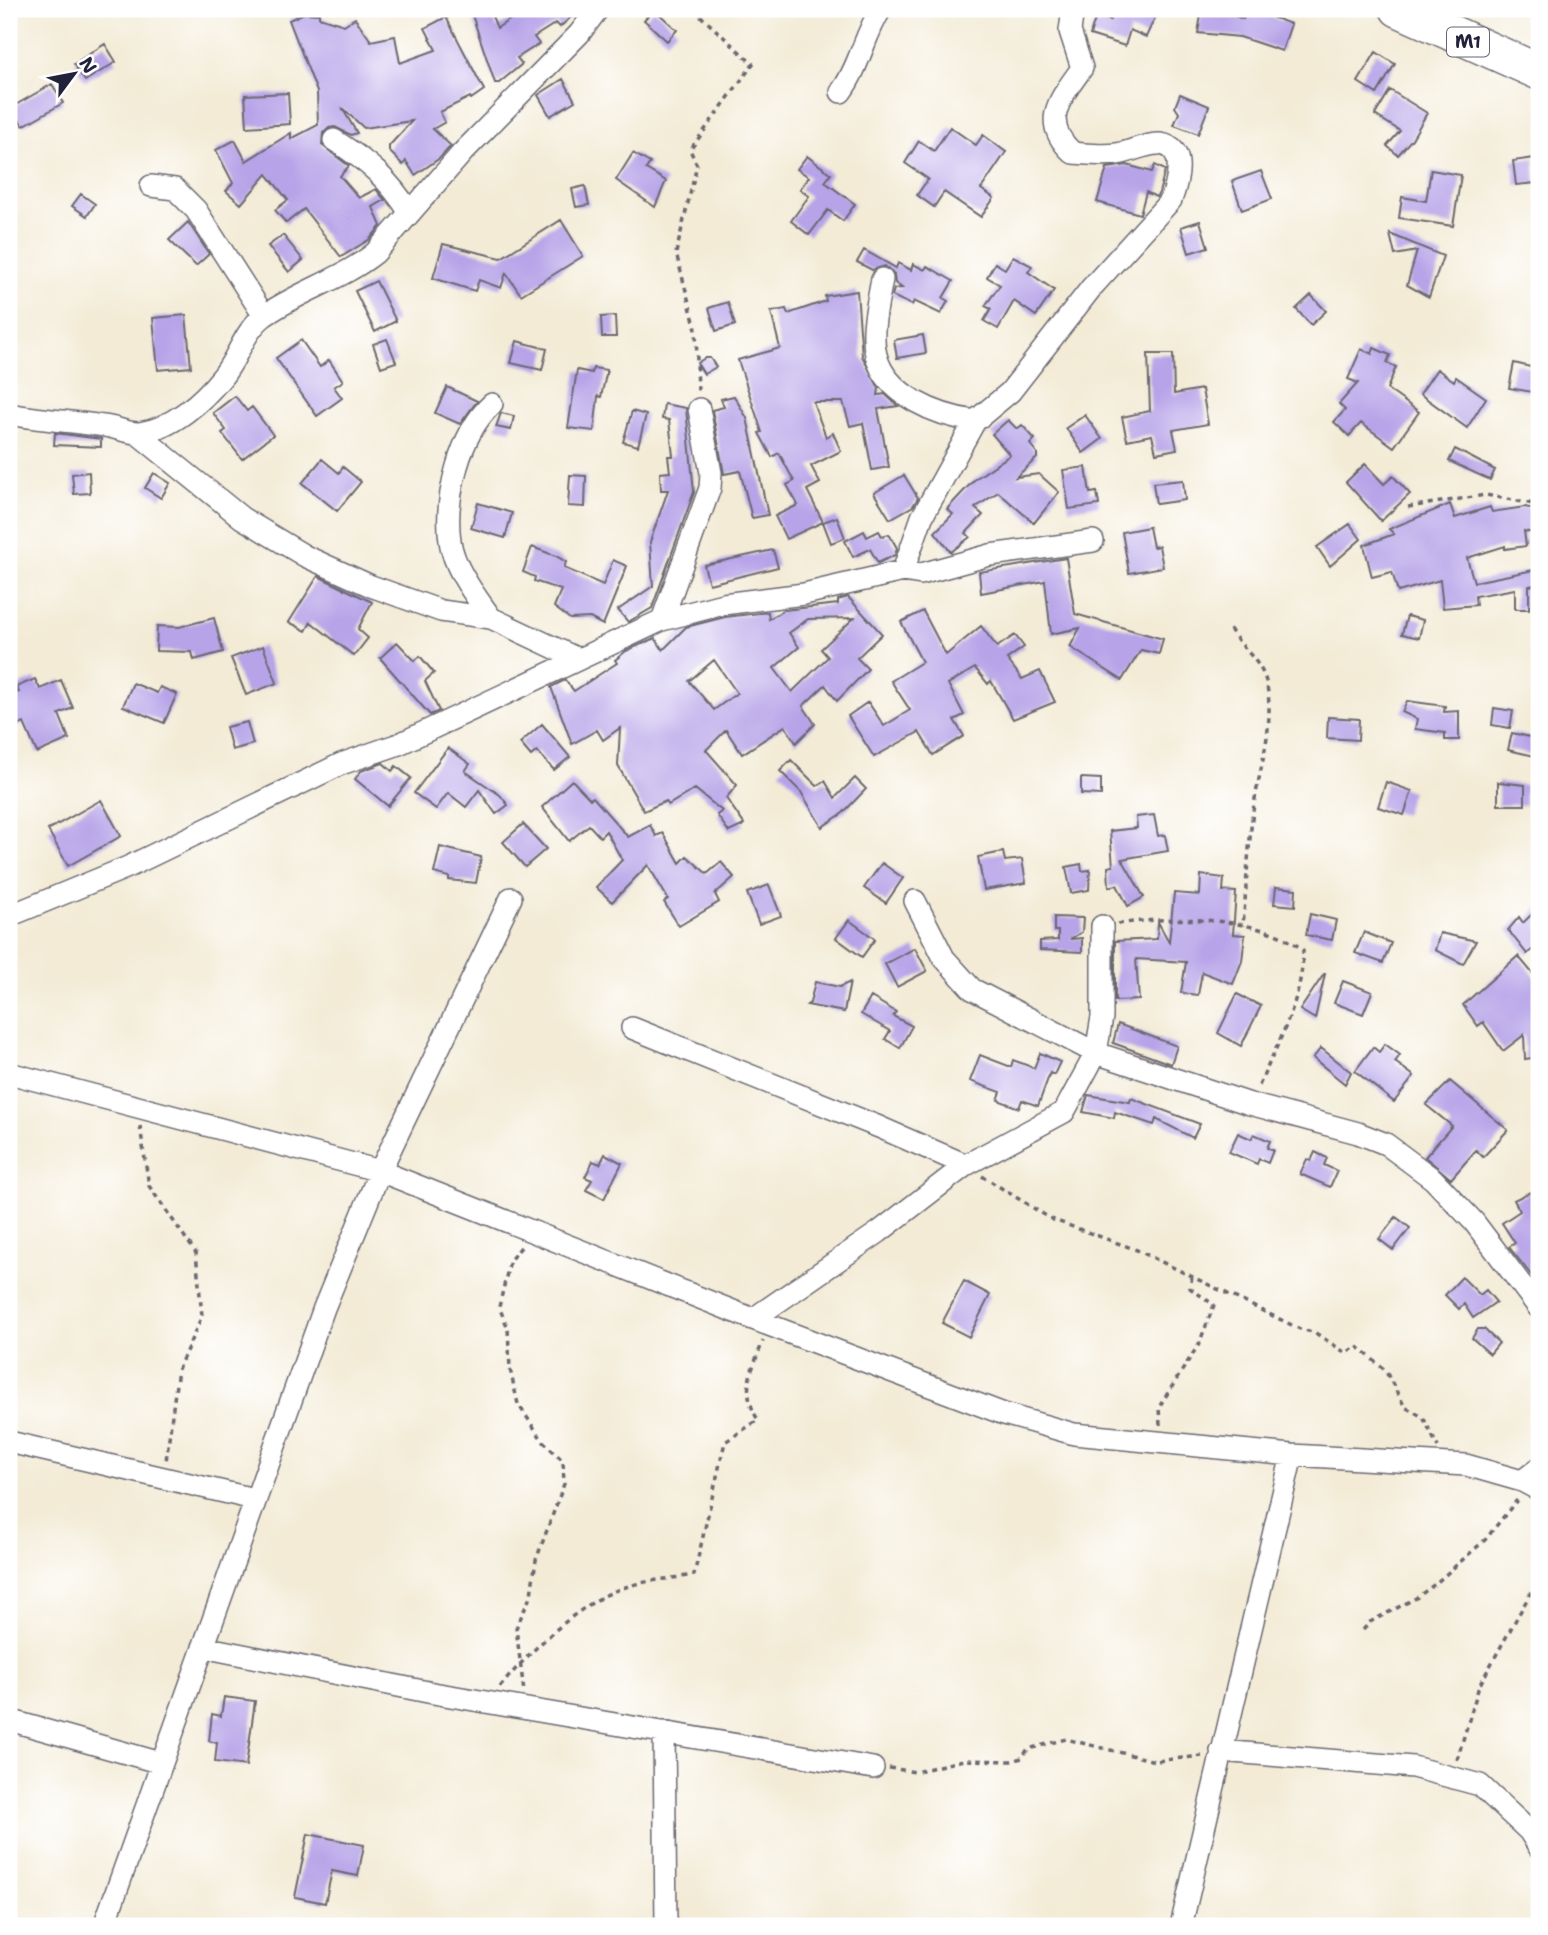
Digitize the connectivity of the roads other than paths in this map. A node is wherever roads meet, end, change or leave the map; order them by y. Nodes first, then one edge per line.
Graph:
1 (598, 9) edge
2 (881, 9) edge
3 (1073, 9) edge
4 (1398, 9) edge
5 (1436, 17) edge
6 (1539, 72) edge
7 (841, 92) dead end
8 (334, 140) dead end
9 (151, 186) dead end
10 (410, 213) junction
11 (882, 279) dead end
12 (264, 316) junction
13 (492, 404) dead end
14 (699, 409) road end
15 (9, 414) edge
16 (975, 421) junction
17 (138, 434) junction
18 (1093, 541) dead end
19 (903, 571) junction
20 (491, 618) junction
21 (662, 620) junction
22 (576, 658) junction
23 (511, 898) dead end
24 (915, 901) dead end
25 (9, 916) edge
26 (1102, 926) road end
27 (632, 1028) dead end
28 (1096, 1053) junction
29 (9, 1073) edge
30 (966, 1166) junction
31 (380, 1171) junction
32 (1539, 1307) edge
33 (763, 1323) junction
34 (9, 1442) edge
35 (1292, 1455) junction
36 (1539, 1468) edge
37 (1531, 1486) edge
38 (254, 1499) junction
39 (203, 1647) junction
40 (9, 1720) edge
41 (664, 1732) junction
42 (1221, 1751) junction
43 (161, 1763) junction
44 (873, 1768) road end
45 (1539, 1847) edge
46 (104, 1926) edge
47 (666, 1926) edge
48 (1181, 1926) edge

1 - 10 street
2 - 7 street
3 - 16 street
4 - 5 highway, M1
5 - 6 highway, M1
8 - 10 street
9 - 12 street
10 - 12 street
11 - 16 street
12 - 17 street
13 - 20 street
14 - 21 street
15 - 17 street
16 - 19 street
17 - 20 street
18 - 19 street
19 - 21 street
20 - 22 street
21 - 22 street
22 - 25 street
23 - 31 street
24 - 28 street
26 - 28 street
27 - 30 street
28 - 30 street
28 - 32 street
29 - 31 street
30 - 33 street
31 - 33 street
31 - 38 street
33 - 35 street
34 - 38 street
35 - 37 street
35 - 42 street
36 - 37 street
38 - 39 street
39 - 41 street
39 - 43 street
40 - 43 street
41 - 44 street
41 - 47 street
42 - 45 street
42 - 48 street
43 - 46 street

